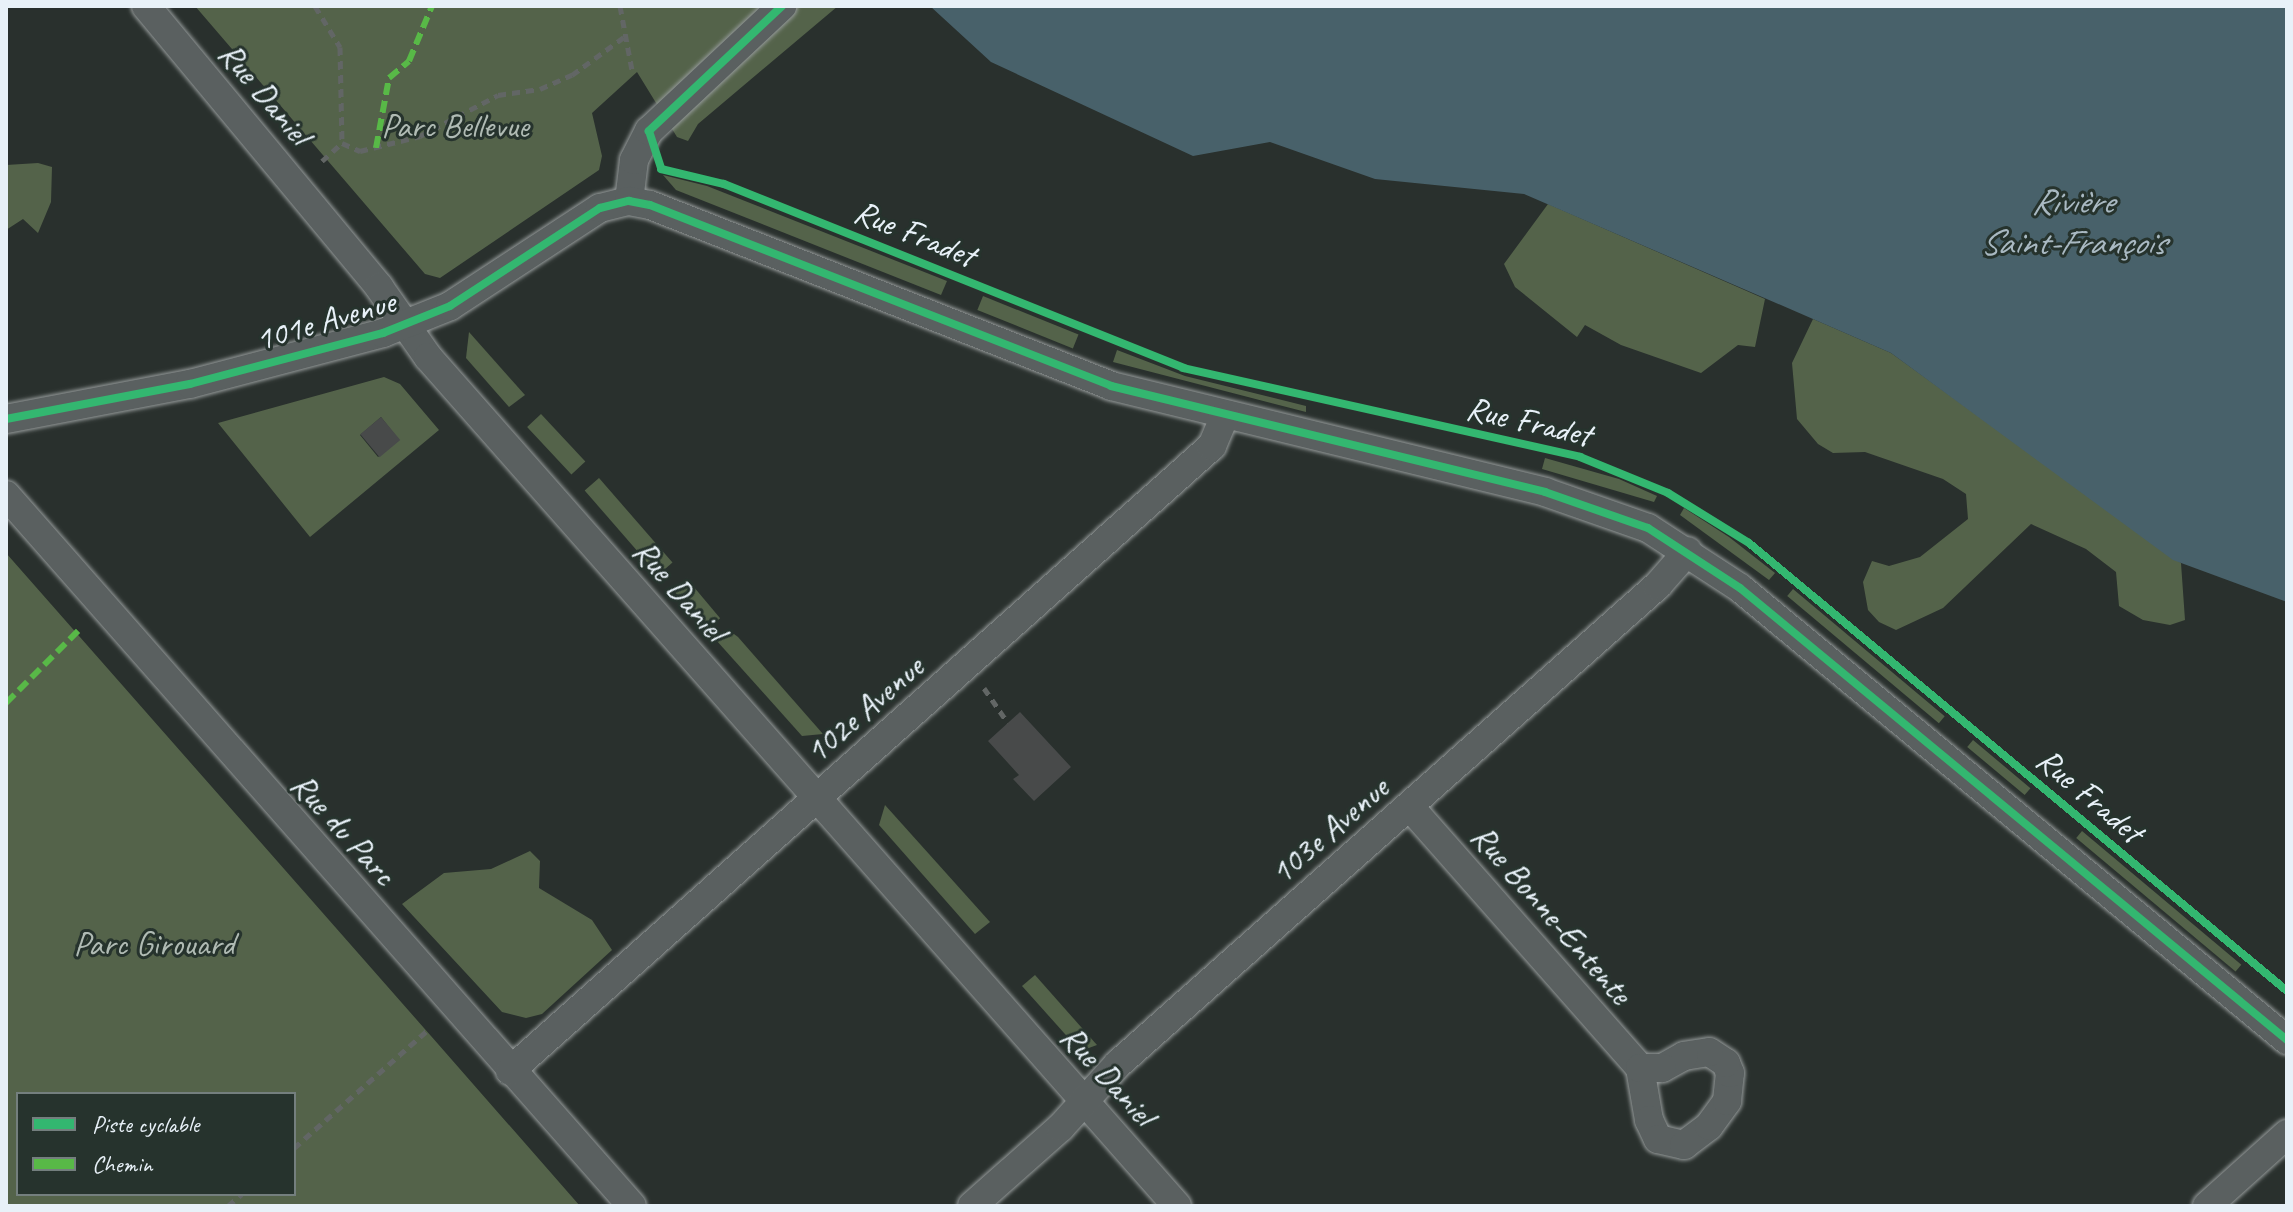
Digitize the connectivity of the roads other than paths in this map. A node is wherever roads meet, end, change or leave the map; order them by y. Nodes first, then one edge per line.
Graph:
1 (146, 6) edge
2 (782, 6) edge
3 (629, 201) junction
4 (406, 325) junction
5 (1225, 416) junction
6 (6, 419) edge
7 (6, 495) edge
8 (1688, 551) junction
9 (815, 799) junction
10 (1410, 807) junction
11 (2287, 1040) edge
12 (1640, 1068) dead end
13 (510, 1071) junction
14 (1084, 1102) junction
15 (2287, 1134) edge
16 (632, 1206) edge
17 (972, 1206) edge
18 (1177, 1206) edge
19 (2207, 1206) edge

1 - 4 street, Rue Daniel
2 - 3 street
3 - 4 street, 101e Avenue
3 - 5 street, Rue Fradet
4 - 6 street, 101e Avenue
4 - 9 street, Rue Daniel
5 - 8 street, Rue Fradet
5 - 9 street, 102e Avenue
7 - 13 street, Rue du Parc
8 - 10 street, 103e Avenue
8 - 11 street, Rue Fradet
9 - 13 street, 102e Avenue
9 - 14 street, Rue Daniel
10 - 12 street, Rue Bonne-Entente
10 - 14 street, 103e Avenue
13 - 16 street, Rue du Parc
14 - 17 street, 103e Avenue
14 - 18 street, Rue Daniel
15 - 19 street

